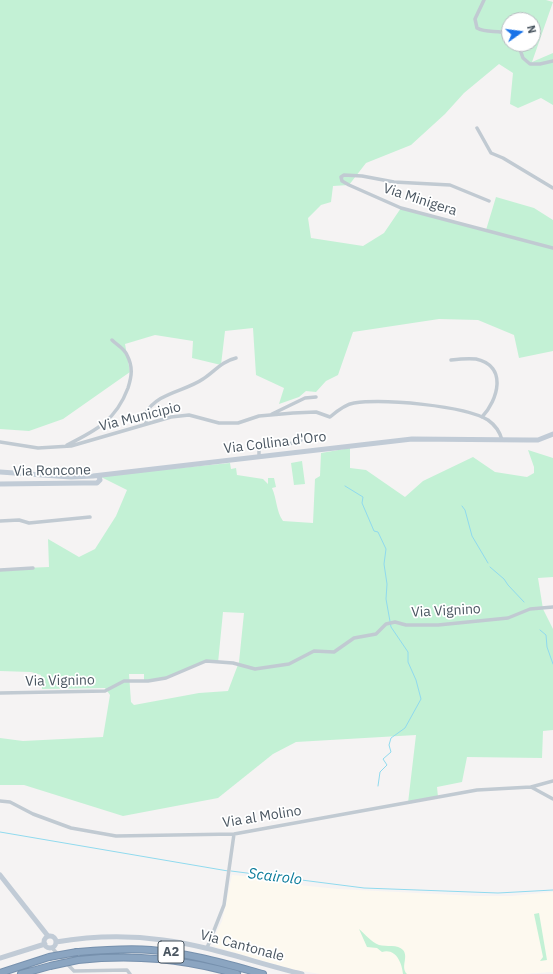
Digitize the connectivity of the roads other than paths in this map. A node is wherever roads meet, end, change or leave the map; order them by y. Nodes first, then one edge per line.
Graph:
1 (484, 0) edge
2 (501, 31) edge
3 (521, 52) edge
4 (553, 61) edge
5 (477, 128) dead end
6 (553, 188) edge
7 (489, 201) dead end
8 (553, 248) edge
9 (112, 340) dead end
10 (236, 358) dead end
11 (451, 360) dead end
12 (316, 396) dead end
13 (271, 414) junction
14 (482, 417) junction
15 (146, 424) junction
16 (553, 434) edge
17 (300, 440) dead end
18 (502, 440) junction
19 (0, 442) edge
20 (65, 447) junction
21 (259, 457) junction
22 (0, 472) edge
23 (99, 476) junction
24 (0, 484) edge
25 (90, 517) dead end
26 (0, 521) edge
27 (33, 568) dead end
28 (0, 570) edge
29 (553, 607) edge
30 (0, 693) edge
31 (553, 782) edge
32 (531, 787) junction
33 (553, 799) edge
34 (0, 801) edge
35 (234, 834) junction
36 (0, 875) edge
37 (48, 936) junction
38 (56, 942) junction
39 (45, 944) junction
40 (52, 948) junction
41 (207, 948) junction
42 (0, 958) edge
43 (0, 973) edge
44 (22, 974) edge
45 (130, 974) edge
46 (238, 974) edge
47 (263, 974) edge
48 (302, 974) edge

1 - 2 street
3 - 4 street
5 - 6 street
7 - 8 street, Via Minigera
9 - 20 street
10 - 15 street
11 - 14 street
12 - 13 street
13 - 14 street, Via Municipio
13 - 15 street, Via Municipio
14 - 18 street
15 - 20 street, Via Municipio
16 - 18 street, Via Collina d'Oro
17 - 21 street
18 - 21 street, Via Collina d'Oro
19 - 20 street, Via Municipio
21 - 23 street, Via Collina d'Oro
22 - 23 street, Via Collina d'Oro
23 - 24 street, Via Roncone
25 - 26 street
27 - 28 street
29 - 30 street, Via Vignino
31 - 32 street, Via al Molino
32 - 33 street
32 - 35 street, Via al Molino
34 - 35 street, Via al Molino
35 - 41 street
36 - 37 street
37 - 38 street
37 - 39 street
38 - 40 street
38 - 41 street, Via Cantonale
39 - 40 street
39 - 42 street
40 - 45 street
41 - 48 street, Via Cantonale
43 - 47 highway, A2, bridge
44 - 46 highway, A2, bridge

